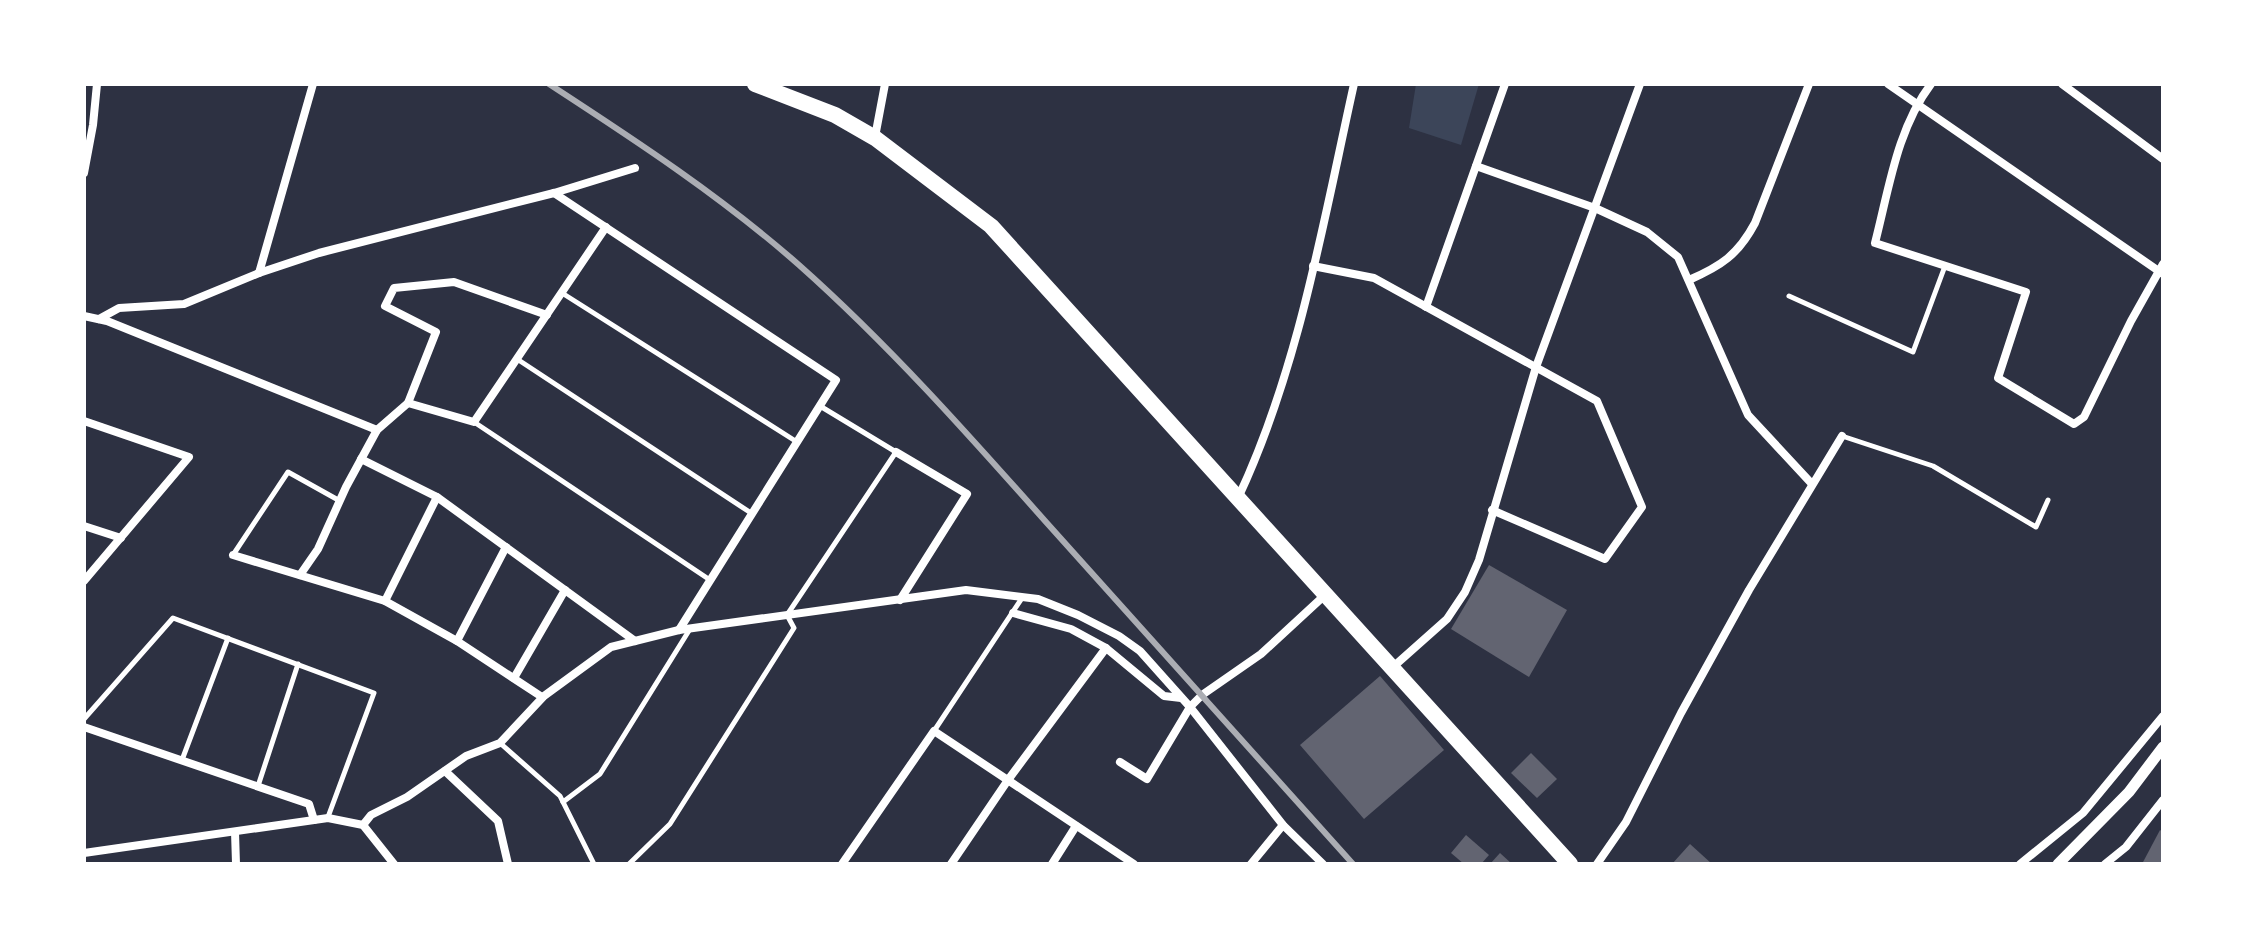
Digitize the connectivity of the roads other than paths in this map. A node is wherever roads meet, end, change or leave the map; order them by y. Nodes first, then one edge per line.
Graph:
1 (97, 84) edge
2 (313, 84) edge
3 (755, 84) edge
4 (885, 84) edge
5 (1354, 84) edge
6 (1505, 84) edge
7 (1640, 84) edge
8 (1809, 84) edge
9 (1888, 84) edge
10 (1931, 84) edge
11 (2062, 84) edge
12 (1916, 104) junction
13 (89, 124) edge
14 (875, 138) junction
15 (2163, 159) edge
16 (1476, 166) junction
17 (635, 168) dead end
18 (84, 173) edge
19 (554, 193) junction
20 (1595, 208) junction
21 (606, 227) junction
22 (1945, 265) junction
23 (1313, 266) junction
24 (2161, 270) edge
25 (259, 273) junction
26 (1689, 280) junction
27 (562, 293) junction
28 (1789, 296) dead end
29 (1426, 307) junction
30 (547, 315) junction
31 (84, 316) edge
32 (99, 319) junction
33 (517, 359) junction
34 (1536, 367) junction
35 (408, 403) junction
36 (820, 406) junction
37 (84, 421) edge
38 (474, 422) junction
39 (377, 430) junction
40 (1842, 436) joint
41 (797, 442) junction
42 (896, 452) junction
43 (361, 459) junction
44 (1812, 484) junction
45 (437, 497) junction
46 (1238, 498) junction
47 (2048, 500) dead end
48 (340, 501) junction
49 (1492, 510) junction
50 (752, 514) junction
51 (84, 526) edge
52 (121, 538) junction
53 (506, 547) junction
54 (233, 555) joint
55 (300, 575) junction
56 (710, 580) junction
57 (84, 581) edge
58 (565, 590) junction
59 (1325, 595) junction
60 (1023, 597) junction
61 (900, 600) junction
62 (385, 601) junction
63 (1013, 613) junction
64 (787, 615) junction
65 (690, 629) junction
66 (679, 630) junction
67 (228, 638) junction
68 (457, 641) junction
69 (635, 641) junction
70 (1106, 648) junction
71 (298, 664) junction
72 (1393, 667) junction
73 (514, 678) junction
74 (542, 697) junction
75 (1181, 698) junction
76 (1190, 707) junction
77 (2163, 716) edge
78 (84, 719) edge
79 (84, 727) edge
80 (934, 731) junction
81 (500, 743) junction
82 (2163, 747) edge
83 (182, 761) junction
84 (1120, 762) dead end
85 (445, 771) junction
86 (1008, 780) junction
87 (258, 787) junction
88 (2163, 800) edge
89 (563, 802) junction
90 (328, 818) junction
91 (314, 820) junction
92 (363, 825) junction
93 (1283, 825) junction
94 (1076, 826) junction
95 (235, 832) junction
96 (84, 853) edge
97 (236, 864) edge
98 (394, 864) edge
99 (508, 864) edge
100 (594, 864) edge
101 (629, 864) edge
102 (842, 864) edge
103 (951, 864) edge
104 (1052, 864) edge
105 (1134, 864) edge
106 (1251, 864) edge
107 (1323, 864) edge
108 (1570, 864) edge
109 (1597, 864) edge
110 (2020, 864) edge
111 (2058, 864) edge
112 (2105, 864) edge

1 - 13 street
2 - 25 street
3 - 14 highway
4 - 14 street
5 - 23 street
6 - 16 street
7 - 20 street
8 - 26 street
9 - 12 street
10 - 12 street
11 - 15 street
12 - 22 street
12 - 24 street
13 - 18 street
14 - 46 highway
16 - 20 street
16 - 29 street
17 - 19 street
19 - 21 street
19 - 25 street
20 - 26 street
20 - 34 street
21 - 27 street
21 - 36 street
22 - 24 street
22 - 28 lane
23 - 29 street
23 - 46 street
25 - 32 street
26 - 44 street
27 - 30 street
27 - 41 lane
29 - 34 street
30 - 33 street
30 - 35 street
31 - 32 street
32 - 39 street
33 - 38 street
33 - 50 lane
34 - 49 street
34 - 49 street
35 - 38 street
35 - 39 street
36 - 41 street
36 - 42 lane
37 - 52 street
38 - 56 lane
39 - 43 street
40 - 44 street
40 - 47 lane
41 - 50 street
42 - 61 street
42 - 64 lane
43 - 45 street
43 - 48 street
44 - 109 street
45 - 53 street
45 - 62 street
46 - 59 highway
48 - 54 lane
48 - 55 street
49 - 72 street
50 - 56 street
51 - 52 street
52 - 57 street
53 - 58 street
53 - 68 street
54 - 55 street
55 - 62 street
56 - 66 street
58 - 69 street
58 - 73 street
59 - 72 highway
59 - 76 street
60 - 61 street
60 - 63 lane
60 - 75 street
61 - 64 street
62 - 68 street
63 - 70 street
63 - 80 lane
64 - 65 street
64 - 101 lane
65 - 66 street
65 - 89 lane
66 - 69 street
67 - 71 lane
67 - 78 lane
67 - 83 lane
68 - 73 street
69 - 74 street
70 - 75 street
70 - 86 street
71 - 87 lane
71 - 90 lane
72 - 108 highway
73 - 74 street
74 - 81 street
75 - 76 street
76 - 84 street
76 - 93 street
77 - 110 street
79 - 83 street
80 - 86 street
80 - 102 street
81 - 85 street
81 - 89 lane
82 - 111 street
83 - 87 street
85 - 92 street
85 - 99 street
86 - 94 street
86 - 103 street
87 - 91 street
88 - 112 street
89 - 100 lane
90 - 91 street
90 - 92 street
91 - 95 street
92 - 98 street
93 - 106 street
93 - 107 street
94 - 104 street
94 - 105 street
95 - 96 street
95 - 97 street

